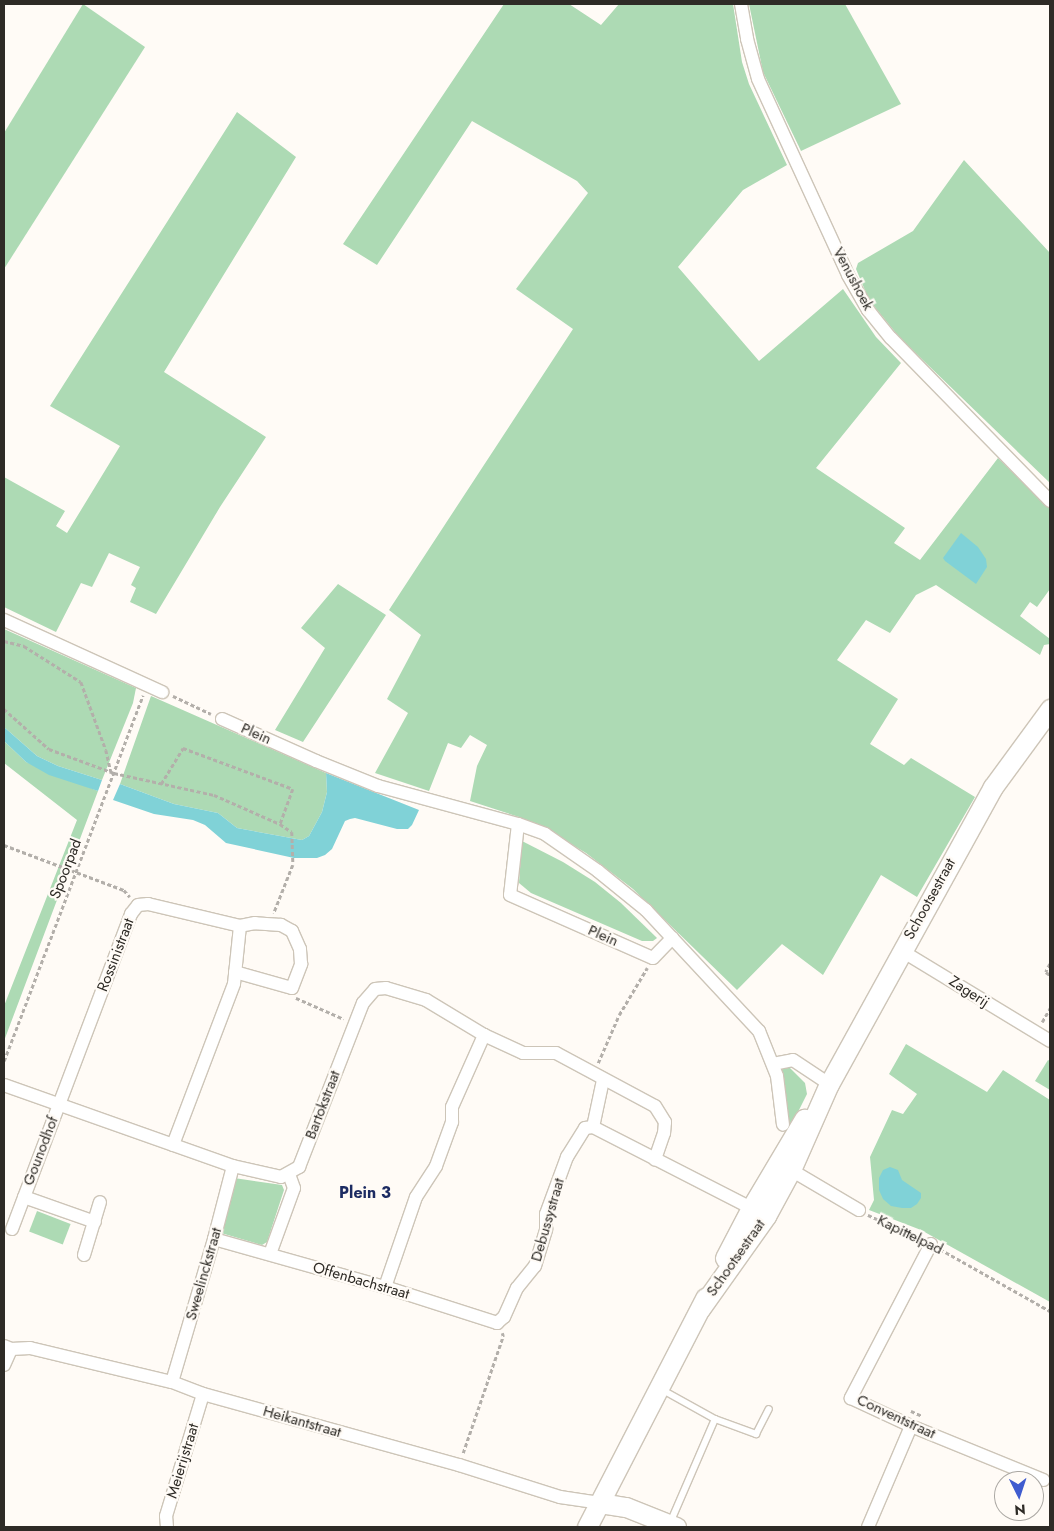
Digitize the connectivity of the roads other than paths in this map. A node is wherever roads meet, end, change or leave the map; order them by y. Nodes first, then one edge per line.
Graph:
1 (741, 4) edge
2 (1050, 502) edge
3 (4, 620) edge
4 (162, 692) road end
5 (1050, 709) edge
6 (222, 718) road end
7 (518, 824) junction
8 (240, 926) junction
9 (672, 938) junction
10 (902, 951) junction
11 (235, 972) junction
12 (484, 1035) junction
13 (1050, 1041) edge
14 (773, 1064) junction
15 (598, 1077) junction
16 (4, 1085) edge
17 (826, 1090) junction
18 (59, 1105) junction
19 (783, 1125) dead end
20 (593, 1127) junction
21 (173, 1145) junction
22 (786, 1146) junction
23 (655, 1159) junction
24 (232, 1166) junction
25 (791, 1170) junction
26 (289, 1174) junction
27 (24, 1197) junction
28 (100, 1202) dead end
29 (859, 1210) road end
30 (758, 1212) junction
31 (95, 1222) junction
32 (12, 1229) dead end
33 (214, 1239) junction
34 (931, 1244) road end
35 (270, 1254) junction
36 (84, 1255) dead end
37 (385, 1287) junction
38 (500, 1320) joint
39 (7, 1348) edge
40 (4, 1365) edge
41 (172, 1382) junction
42 (659, 1388) junction
43 (203, 1394) junction
44 (769, 1409) dead end
45 (715, 1420) junction
46 (911, 1426) junction
47 (1021, 1471) edge
48 (600, 1503) junction
49 (166, 1521) edge
50 (673, 1526) edge
51 (587, 1527) edge
52 (868, 1527) edge

1 - 2 street, Venushoek
3 - 4 street
5 - 10 main road, Schootsestraat
6 - 7 street, Plein
7 - 9 street, Plein
7 - 9 street, Plein
8 - 11 street
8 - 11 street, Rossinistraat
8 - 18 street, Rossinistraat
9 - 14 street, Plein
10 - 13 street, Zagerij
10 - 17 main road, Schootsestraat
11 - 21 street
12 - 15 street, Bartokstraat
12 - 26 street, Bartokstraat
12 - 37 street
14 - 17 street
14 - 19 street, Plein
15 - 20 street
15 - 23 street, Bartokstraat
16 - 18 street
17 - 22 main road, Schootsestraat
17 - 25 main road, Schootsestraat
18 - 21 street
18 - 27 street, Gounodhof
20 - 23 street
20 - 38 street, Debussystraat
21 - 24 street
22 - 25 street
22 - 30 main road, Schootsestraat
23 - 30 street
24 - 26 street
24 - 33 street, Sweelinckstraat
25 - 29 street, Kapittelpad
25 - 30 main road, Schootsestraat
26 - 35 street
27 - 31 street, Gounodhof
27 - 32 street, Gounodhof
28 - 31 street
30 - 42 main road, Schootsestraat
31 - 36 street
33 - 35 street, Offenbachstraat
33 - 41 street, Sweelinckstraat
34 - 46 street, Conventstraat
35 - 37 street, Offenbachstraat
37 - 38 street, Offenbachstraat
39 - 40 street
39 - 41 street, Heikantstraat
41 - 43 street, Heikantstraat
42 - 45 lane
42 - 48 main road, Schootsestraat
43 - 48 street, Heikantstraat
43 - 49 street, Meierijstraat
44 - 45 lane
45 - 50 lane
46 - 47 street, Conventstraat
46 - 52 street
48 - 50 main road
48 - 51 main road, Schootsestraat

